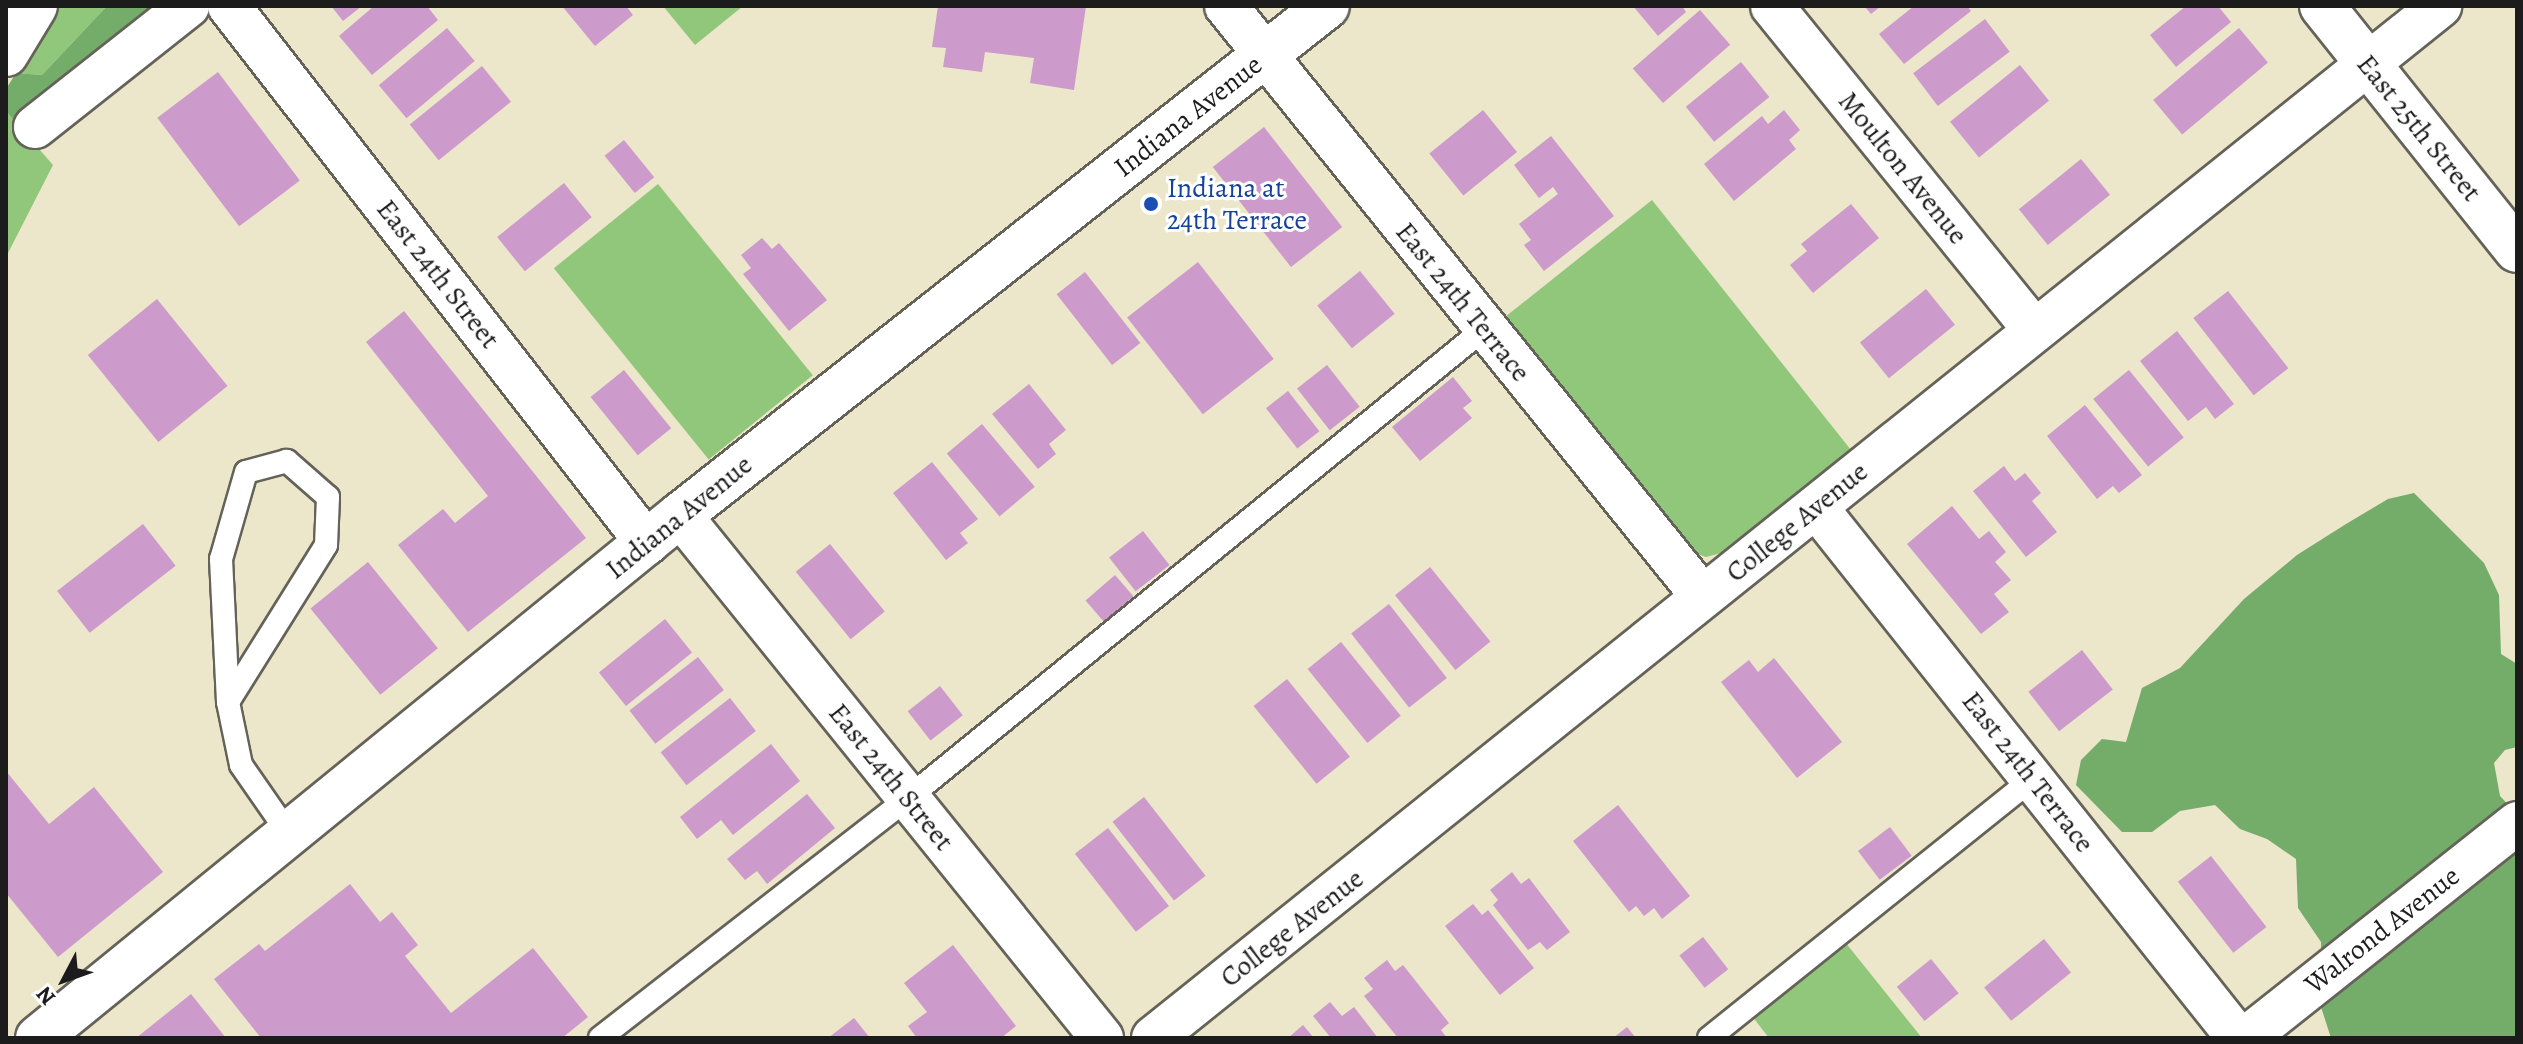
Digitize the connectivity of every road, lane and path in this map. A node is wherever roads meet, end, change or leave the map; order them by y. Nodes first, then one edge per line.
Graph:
1 (35, 6) edge
2 (188, 6) edge
3 (229, 6) edge
4 (1226, 6) edge
5 (1327, 6) edge
6 (1772, 6) edge
7 (2322, 6) edge
8 (2440, 6) edge
9 (6, 54) edge
10 (1265, 56) junction
11 (2368, 64) junction
12 (35, 127) dead end
13 (2517, 250) edge
14 (1484, 329) junction
15 (2034, 330) junction
16 (1816, 507) junction
17 (680, 515) junction
18 (647, 543) junction
19 (1703, 597) junction
20 (228, 702) junction
21 (2034, 778) junction
22 (908, 798) junction
23 (2517, 823) edge
24 (289, 834) junction
25 (38, 1038) edge
26 (600, 1038) edge
27 (1102, 1038) edge
28 (1153, 1038) edge
29 (1709, 1038) edge
30 (2238, 1038) edge
31 (2246, 1038) edge

1 - 9 main road
2 - 12 street
3 - 18 street, East 24th Street
4 - 10 street, East 24th Terrace
5 - 10 main road, Indiana Avenue
6 - 15 street, Moulton Avenue
7 - 11 main road, East 25th Street
8 - 11 street, College Avenue
10 - 14 street, East 24th Terrace
10 - 17 main road, Indiana Avenue
11 - 13 main road, East 25th Street
11 - 15 street, College Avenue
14 - 19 street, East 24th Terrace
14 - 22 lane
15 - 16 street, College Avenue
16 - 19 street, College Avenue
16 - 21 street, East 24th Terrace
17 - 18 main road, Indiana Avenue
17 - 22 street, East 24th Street
18 - 24 main road, Indiana Avenue
19 - 28 street, College Avenue
20 - 20 lane
20 - 24 lane
21 - 29 lane
21 - 30 street, East 24th Terrace
22 - 26 lane
22 - 27 street, East 24th Street
23 - 31 street, Walrond Avenue
24 - 25 main road, Indiana Avenue

